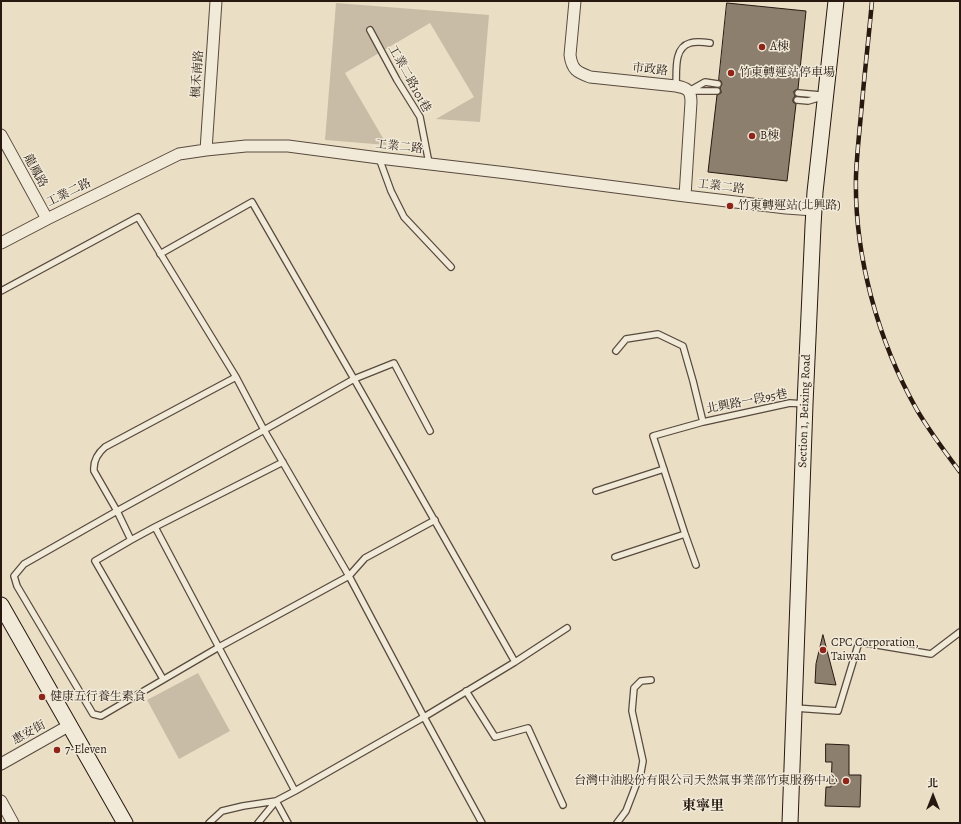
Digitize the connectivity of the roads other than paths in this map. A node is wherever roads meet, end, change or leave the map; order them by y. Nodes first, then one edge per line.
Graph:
1 (216, 1) edge
2 (575, 1) edge
3 (836, 1) edge
4 (370, 30) dead end
5 (710, 43) dead end
6 (718, 84) dead end
7 (676, 86) junction
8 (689, 91) junction
9 (717, 91) dead end
10 (798, 93) dead end
11 (825, 96) junction
12 (797, 100) dead end
13 (1, 135) edge
14 (206, 150) junction
15 (379, 158) junction
16 (429, 163) junction
17 (684, 196) junction
18 (814, 210) junction
19 (47, 219) junction
20 (1, 243) edge
21 (160, 254) junction
22 (451, 267) dead end
23 (1, 291) edge
24 (616, 351) dead end
25 (236, 377) junction
26 (354, 378) junction
27 (805, 404) junction
28 (703, 422) junction
29 (264, 430) junction
30 (430, 431) dead end
31 (283, 462) junction
32 (664, 469) junction
33 (596, 491) dead end
34 (117, 511) junction
35 (435, 520) junction
36 (155, 527) junction
37 (684, 534) junction
38 (132, 540) junction
39 (615, 557) dead end
40 (696, 565) dead end
41 (349, 576) junction
42 (1, 605) edge
43 (567, 628) dead end
44 (960, 632) edge
45 (219, 647) junction
46 (515, 662) junction
47 (163, 680) junction
48 (651, 680) dead end
49 (466, 691) junction
50 (795, 708) junction
51 (424, 717) junction
52 (70, 725) junction
53 (1, 764) edge
54 (295, 791) junction
55 (1, 801) edge
56 (276, 801) junction
57 (563, 805) dead end
58 (13, 823) edge
59 (125, 823) edge
60 (209, 823) edge
61 (258, 823) edge
62 (288, 823) edge
63 (482, 823) edge
64 (617, 823) edge
65 (790, 823) edge

1 - 14 street, 楓禾南路
2 - 7 street, 市政路
3 - 11 street, Section 1, Beixing Road
4 - 16 lane, 工業二路101巷
5 - 7 lane
6 - 8 lane
7 - 8 street, 市政路
8 - 9 lane
8 - 17 street
10 - 11 lane
11 - 12 lane
11 - 18 street, Section 1, Beixing Road
13 - 19 street, 龍鳳路
14 - 15 street, 工業二路
14 - 19 street, 工業二路
15 - 16 street, 工業二路
15 - 22 lane
16 - 17 street, 工業二路
17 - 18 street, 工業二路
18 - 27 street, Section 1, Beixing Road
19 - 20 street, 工業二路
21 - 23 lane
21 - 25 lane
21 - 26 lane
24 - 28 lane, 北興路一段95巷
25 - 29 lane
25 - 34 lane
26 - 29 lane
26 - 30 lane
26 - 35 lane
27 - 28 lane, 北興路一段95巷
27 - 50 street, Section 1, Beixing Road
28 - 32 lane
29 - 31 lane
29 - 34 lane
31 - 36 lane
31 - 41 lane
32 - 33 lane
32 - 37 lane
34 - 38 lane
34 - 47 lane
35 - 41 lane
35 - 46 lane
36 - 38 lane
36 - 45 lane
37 - 39 lane
37 - 40 lane
38 - 47 lane
41 - 45 lane
41 - 51 lane
42 - 52 street
43 - 46 lane
44 - 50 lane
45 - 47 lane
45 - 54 lane
46 - 49 lane
48 - 64 lane
49 - 51 lane
49 - 57 lane
50 - 65 street, Section 1, Beixing Road
51 - 54 lane
51 - 63 lane
52 - 53 street, 惠安街
52 - 59 street
54 - 56 lane
55 - 58 street
56 - 60 lane
56 - 61 lane
56 - 62 lane

